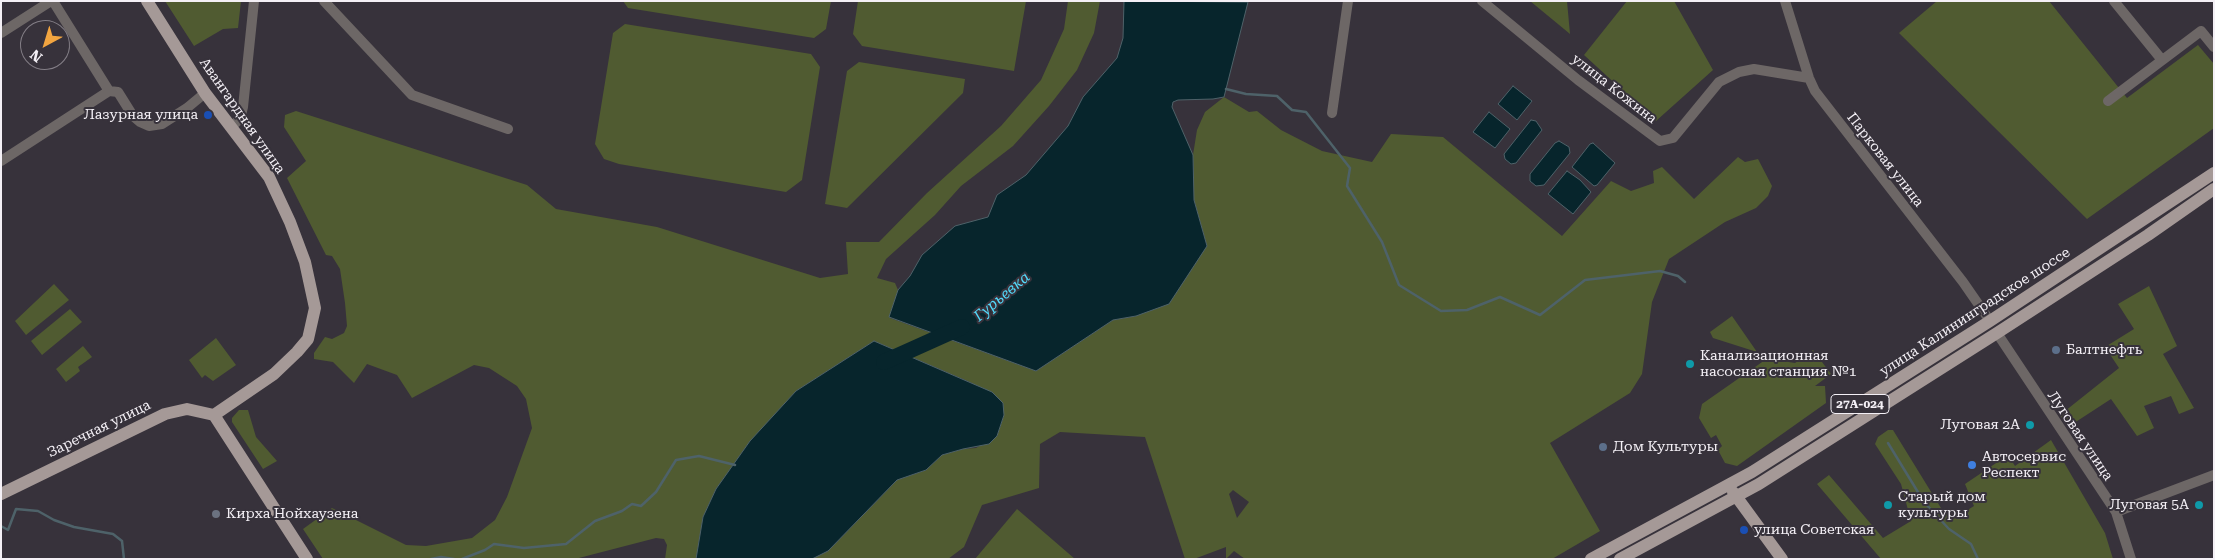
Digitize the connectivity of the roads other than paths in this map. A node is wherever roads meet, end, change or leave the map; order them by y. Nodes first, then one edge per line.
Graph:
1 (52, 1) edge
2 (147, 1) edge
3 (254, 1) edge
4 (324, 1) edge
5 (1348, 1) edge
6 (1482, 1) edge
7 (1785, 1) edge
8 (2114, 1) edge
9 (1, 33) edge
10 (2214, 47) edge
11 (2162, 60) junction
12 (1809, 78) junction
13 (109, 91) junction
14 (205, 93) junction
15 (2108, 101) dead end
16 (1332, 113) dead end
17 (232, 126) junction
18 (508, 129) dead end
19 (1, 161) edge
20 (2214, 172) edge
21 (2214, 189) edge
22 (1990, 321) junction
23 (1996, 333) junction
24 (214, 415) junction
25 (2214, 475) edge
26 (1729, 486) junction
27 (1, 494) edge
28 (1736, 497) junction
29 (2116, 512) junction
30 (307, 559) edge
31 (1591, 559) edge
32 (1620, 559) edge
33 (1782, 559) edge
34 (2131, 559) edge

1 - 9 street
1 - 13 street
2 - 14 main road, Авангардная улица
3 - 17 street
4 - 18 street
5 - 16 street
6 - 12 street, улица Кожина
7 - 12 street, Парковая улица
8 - 11 street
10 - 11 street
11 - 15 street
12 - 22 street, Парковая улица
13 - 14 street
13 - 19 street
14 - 17 main road, Авангардная улица
17 - 24 main road, Авангардная улица
20 - 22 main road, улица Калининградское шоссе / 27А-024
21 - 23 main road, улица Калининградское шоссе / 27А-024
22 - 26 main road, улица Калининградское шоссе / 27А-024
23 - 28 main road, улица Калининградское шоссе / 27А-024
23 - 29 street, Луговая улица
24 - 27 main road, Заречная улица
24 - 30 main road
25 - 29 street
26 - 28 main road
26 - 31 main road, улица Калининградское шоссе / 27А-024
28 - 32 main road, 27А-024
28 - 33 main road
29 - 34 street, Луговая улица

